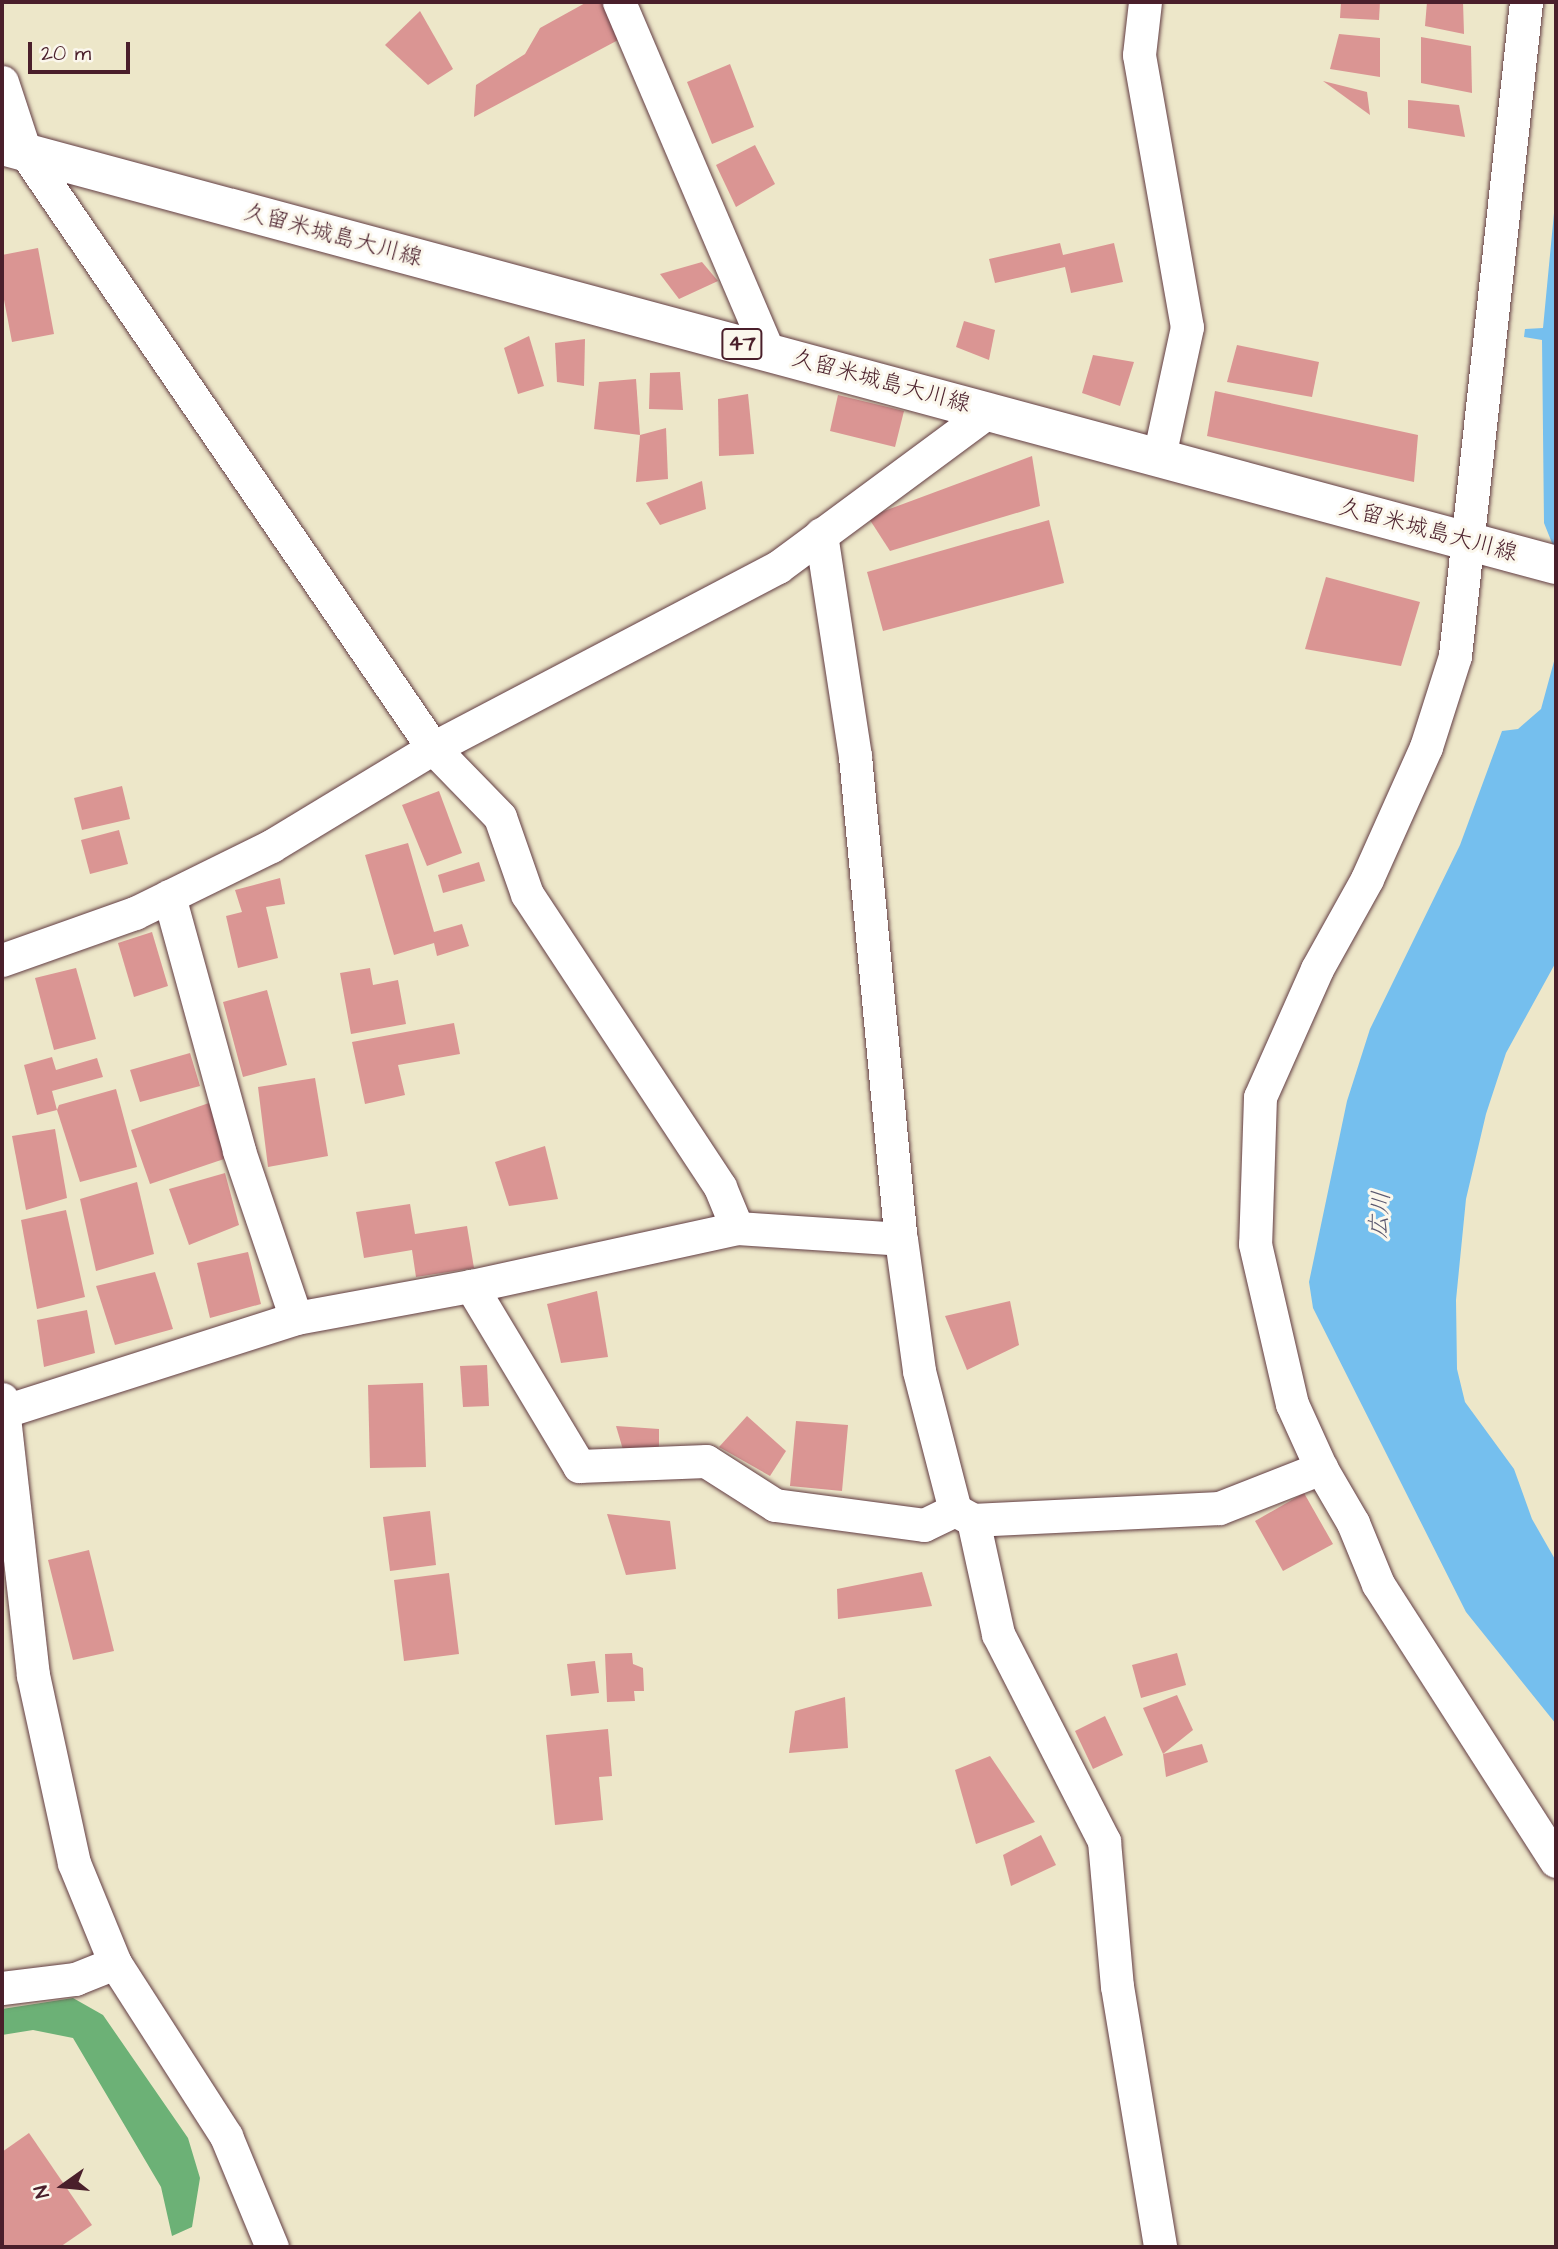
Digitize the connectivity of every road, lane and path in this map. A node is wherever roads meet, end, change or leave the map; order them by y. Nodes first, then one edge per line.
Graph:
1 (619, 2) edge
2 (1145, 2) edge
3 (1526, 2) edge
4 (2, 82) edge
5 (13, 149) edge
6 (768, 351) junction
7 (989, 411) junction
8 (1159, 456) junction
9 (821, 534) junction
10 (1474, 544) junction
11 (1556, 565) edge
12 (433, 748) junction
13 (169, 896) junction
14 (2, 960) edge
15 (737, 1228) junction
16 (901, 1239) junction
17 (471, 1286) junction
18 (296, 1318) junction
19 (2, 1407) edge
20 (1321, 1468) junction
21 (964, 1515) junction
22 (1556, 1861) edge
23 (115, 1963) junction
24 (2, 1988) edge
25 (272, 2247) edge
26 (1160, 2247) edge

1 - 6 street
2 - 8 street
3 - 10 street
4 - 5 street
5 - 6 main road, 久留米城島大川線 / 47
5 - 12 street
6 - 7 main road, 久留米城島大川線 / 47
7 - 8 main road, 久留米城島大川線 / 47
7 - 9 street
8 - 10 main road, 久留米城島大川線 / 47
9 - 12 street
9 - 16 street
10 - 11 main road, 久留米城島大川線 / 47
10 - 20 street
12 - 13 street
12 - 15 street
13 - 14 street
13 - 18 street
15 - 16 street
15 - 17 street
16 - 21 street
17 - 18 street
17 - 21 street
18 - 19 street
19 - 23 street
20 - 21 street
20 - 22 street
21 - 26 street
23 - 24 street
23 - 25 street

